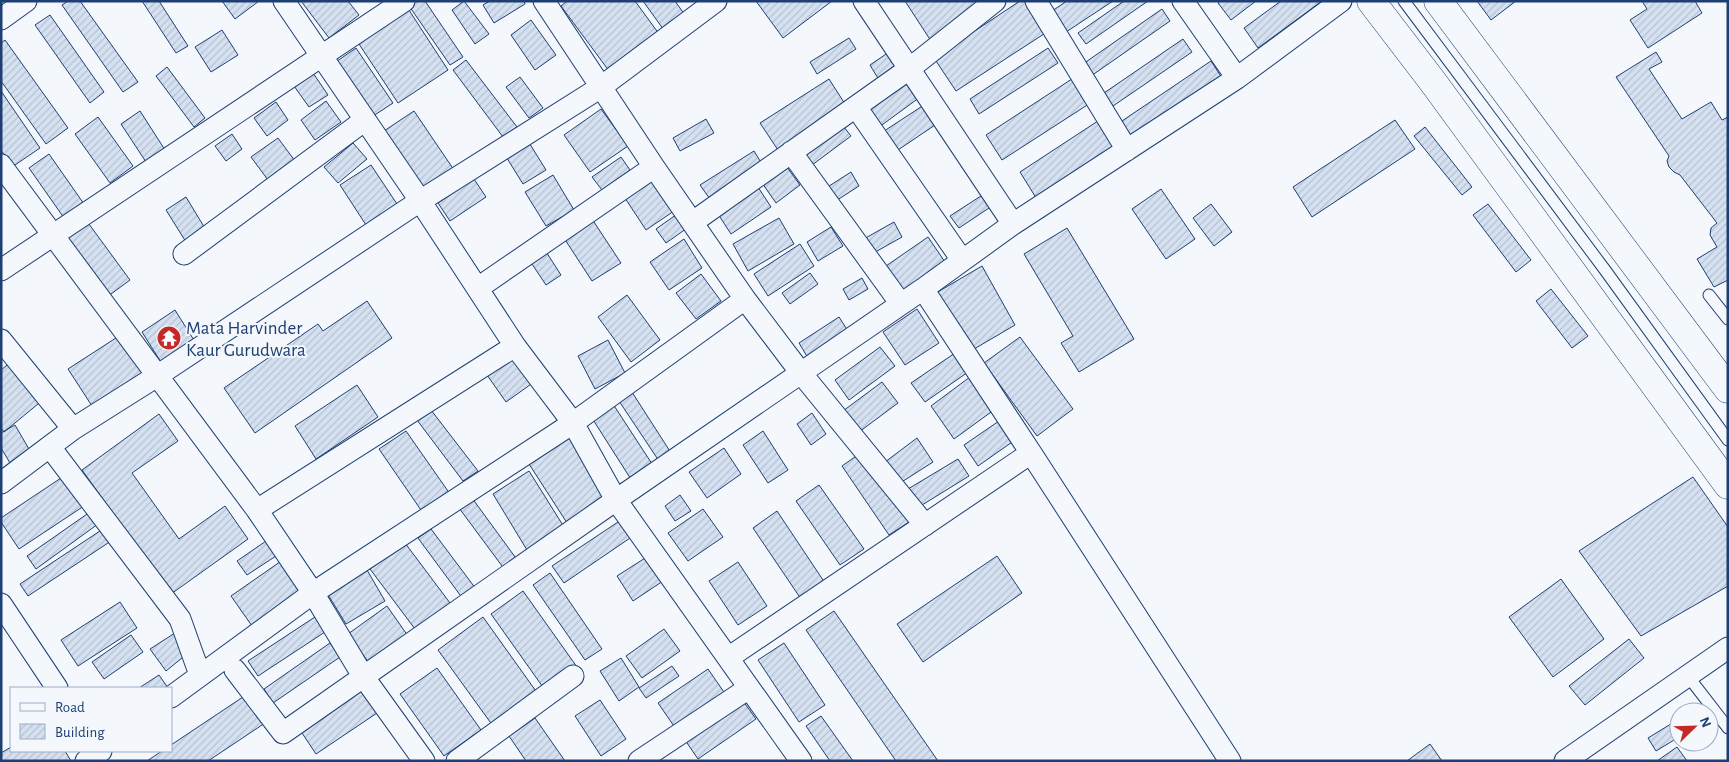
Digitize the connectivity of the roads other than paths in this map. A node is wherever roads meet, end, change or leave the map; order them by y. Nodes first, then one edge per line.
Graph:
1 (284, 1) edge
2 (404, 1) edge
3 (716, 1) edge
4 (864, 1) edge
5 (996, 1) edge
6 (1036, 1) edge
7 (1183, 1) edge
8 (1341, 1) edge
9 (1371, 1) edge
10 (1404, 1) edge
11 (1438, 1) edge
12 (551, 4) edge
13 (323, 56) junction
14 (909, 69) junction
15 (1237, 78) junction
16 (601, 87) junction
17 (856, 107) junction
18 (365, 120) junction
19 (1127, 150) junction
20 (792, 152) junction
21 (1, 165) edge
22 (654, 167) junction
23 (420, 201) junction
24 (693, 222) junction
25 (1013, 224) junction
26 (53, 236) junction
27 (184, 254) dead end
28 (962, 260) junction
29 (1, 270) edge
30 (478, 288) junction
31 (923, 289) junction
32 (1709, 295) dead end
33 (745, 299) junction
34 (901, 304) junction
35 (1728, 319) edge
36 (1, 340) edge
37 (516, 346) junction
38 (802, 373) junction
39 (156, 376) junction
40 (1728, 389) edge
41 (573, 423) junction
42 (73, 429) junction
43 (1728, 440) edge
44 (50, 447) junction
45 (1031, 453) junction
46 (1, 483) edge
47 (1728, 485) edge
48 (616, 500) junction
49 (258, 510) junction
50 (925, 525) junction
51 (313, 593) junction
52 (1, 604) edge
53 (1728, 648) edge
54 (728, 658) junction
55 (235, 670) dead end
56 (200, 675) junction
57 (1687, 675) junction
58 (363, 676) junction
59 (574, 676) dead end
60 (56, 687) edge
61 (749, 688) junction
62 (172, 696) edge
63 (1728, 728) edge
64 (424, 761) edge
65 (457, 761) edge
66 (639, 761) edge
67 (801, 761) edge
68 (1230, 761) edge
69 (1564, 761) edge

1 - 13 street
2 - 13 street
3 - 16 street
4 - 14 street
5 - 14 street
6 - 19 street
7 - 15 street
8 - 15 street
9 - 47 main road
10 - 43 lane
11 - 40 main road
12 - 16 street
13 - 18 street
13 - 26 street
14 - 17 street
14 - 25 street
15 - 19 street
16 - 22 street
16 - 23 street
17 - 20 street
17 - 28 street
18 - 23 street
18 - 27 street
19 - 25 street
20 - 24 street
20 - 34 street
21 - 26 street
22 - 24 street
22 - 30 street
23 - 30 street
23 - 39 street
24 - 33 street
25 - 28 street
26 - 29 street
26 - 39 street
28 - 31 street
30 - 37 street
31 - 34 street
31 - 45 street
32 - 35 lane
33 - 38 street
33 - 41 street
34 - 38 street
36 - 42 street
37 - 41 street
37 - 49 street
38 - 48 street
38 - 50 street
39 - 42 street
39 - 49 street
41 - 48 street
41 - 51 street
42 - 44 street
44 - 46 street
44 - 56 street
45 - 50 street
45 - 68 street
48 - 54 street
48 - 58 street
49 - 51 street
50 - 54 street
51 - 56 street
51 - 58 street
52 - 60 street
53 - 57 street
54 - 61 street
55 - 58 street
56 - 62 street
57 - 63 lane
57 - 69 street
58 - 64 street
59 - 65 street
61 - 66 street
61 - 67 street

